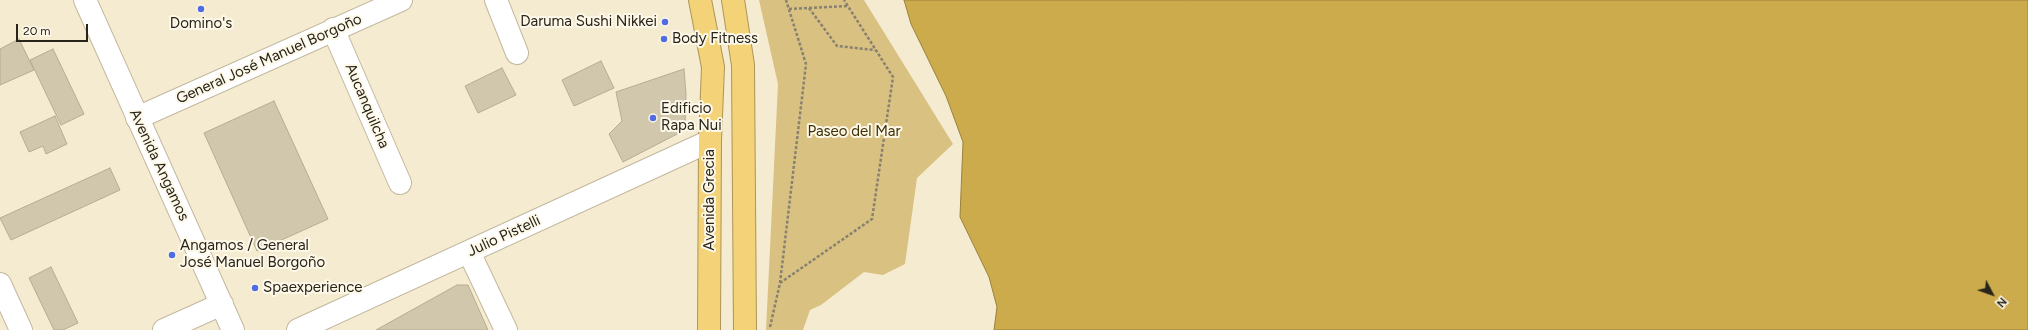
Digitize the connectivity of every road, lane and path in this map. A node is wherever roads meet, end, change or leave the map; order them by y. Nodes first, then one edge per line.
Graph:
1 (84, 0) edge
2 (401, 0) edge
3 (496, 0) edge
4 (700, 0) edge
5 (733, 0) edge
6 (786, 0) edge
7 (844, 0) edge
8 (848, 6) junction
9 (809, 8) junction
10 (789, 9) junction
11 (333, 29) junction
12 (876, 50) junction
13 (517, 53) dead end
14 (138, 118) junction
15 (710, 141) junction
16 (400, 183) dead end
17 (470, 252) junction
18 (780, 283) junction
19 (0, 284) edge
20 (222, 304) junction
21 (21, 330) edge
22 (164, 330) edge
23 (234, 330) edge
24 (298, 330) edge
25 (506, 330) edge
26 (709, 330) edge
27 (745, 330) edge
28 (769, 330) edge

1 - 14 street, Avenida Angamos
2 - 11 street, General José Manuel Borgoño
3 - 13 street
4 - 15 highway, Avenida Grecia
5 - 27 highway
6 - 10 path
7 - 8 path
8 - 9 path
8 - 12 path
9 - 10 path
9 - 12 path
10 - 18 path
11 - 14 street, General José Manuel Borgoño
11 - 16 street, Aucanquilcha
12 - 18 path
14 - 20 street, Avenida Angamos
15 - 17 street, Julio Pistelli
15 - 26 highway, Avenida Grecia
17 - 24 street, Julio Pistelli
17 - 25 street
18 - 28 path
19 - 21 street
20 - 22 street
20 - 23 street, Avenida Angamos

